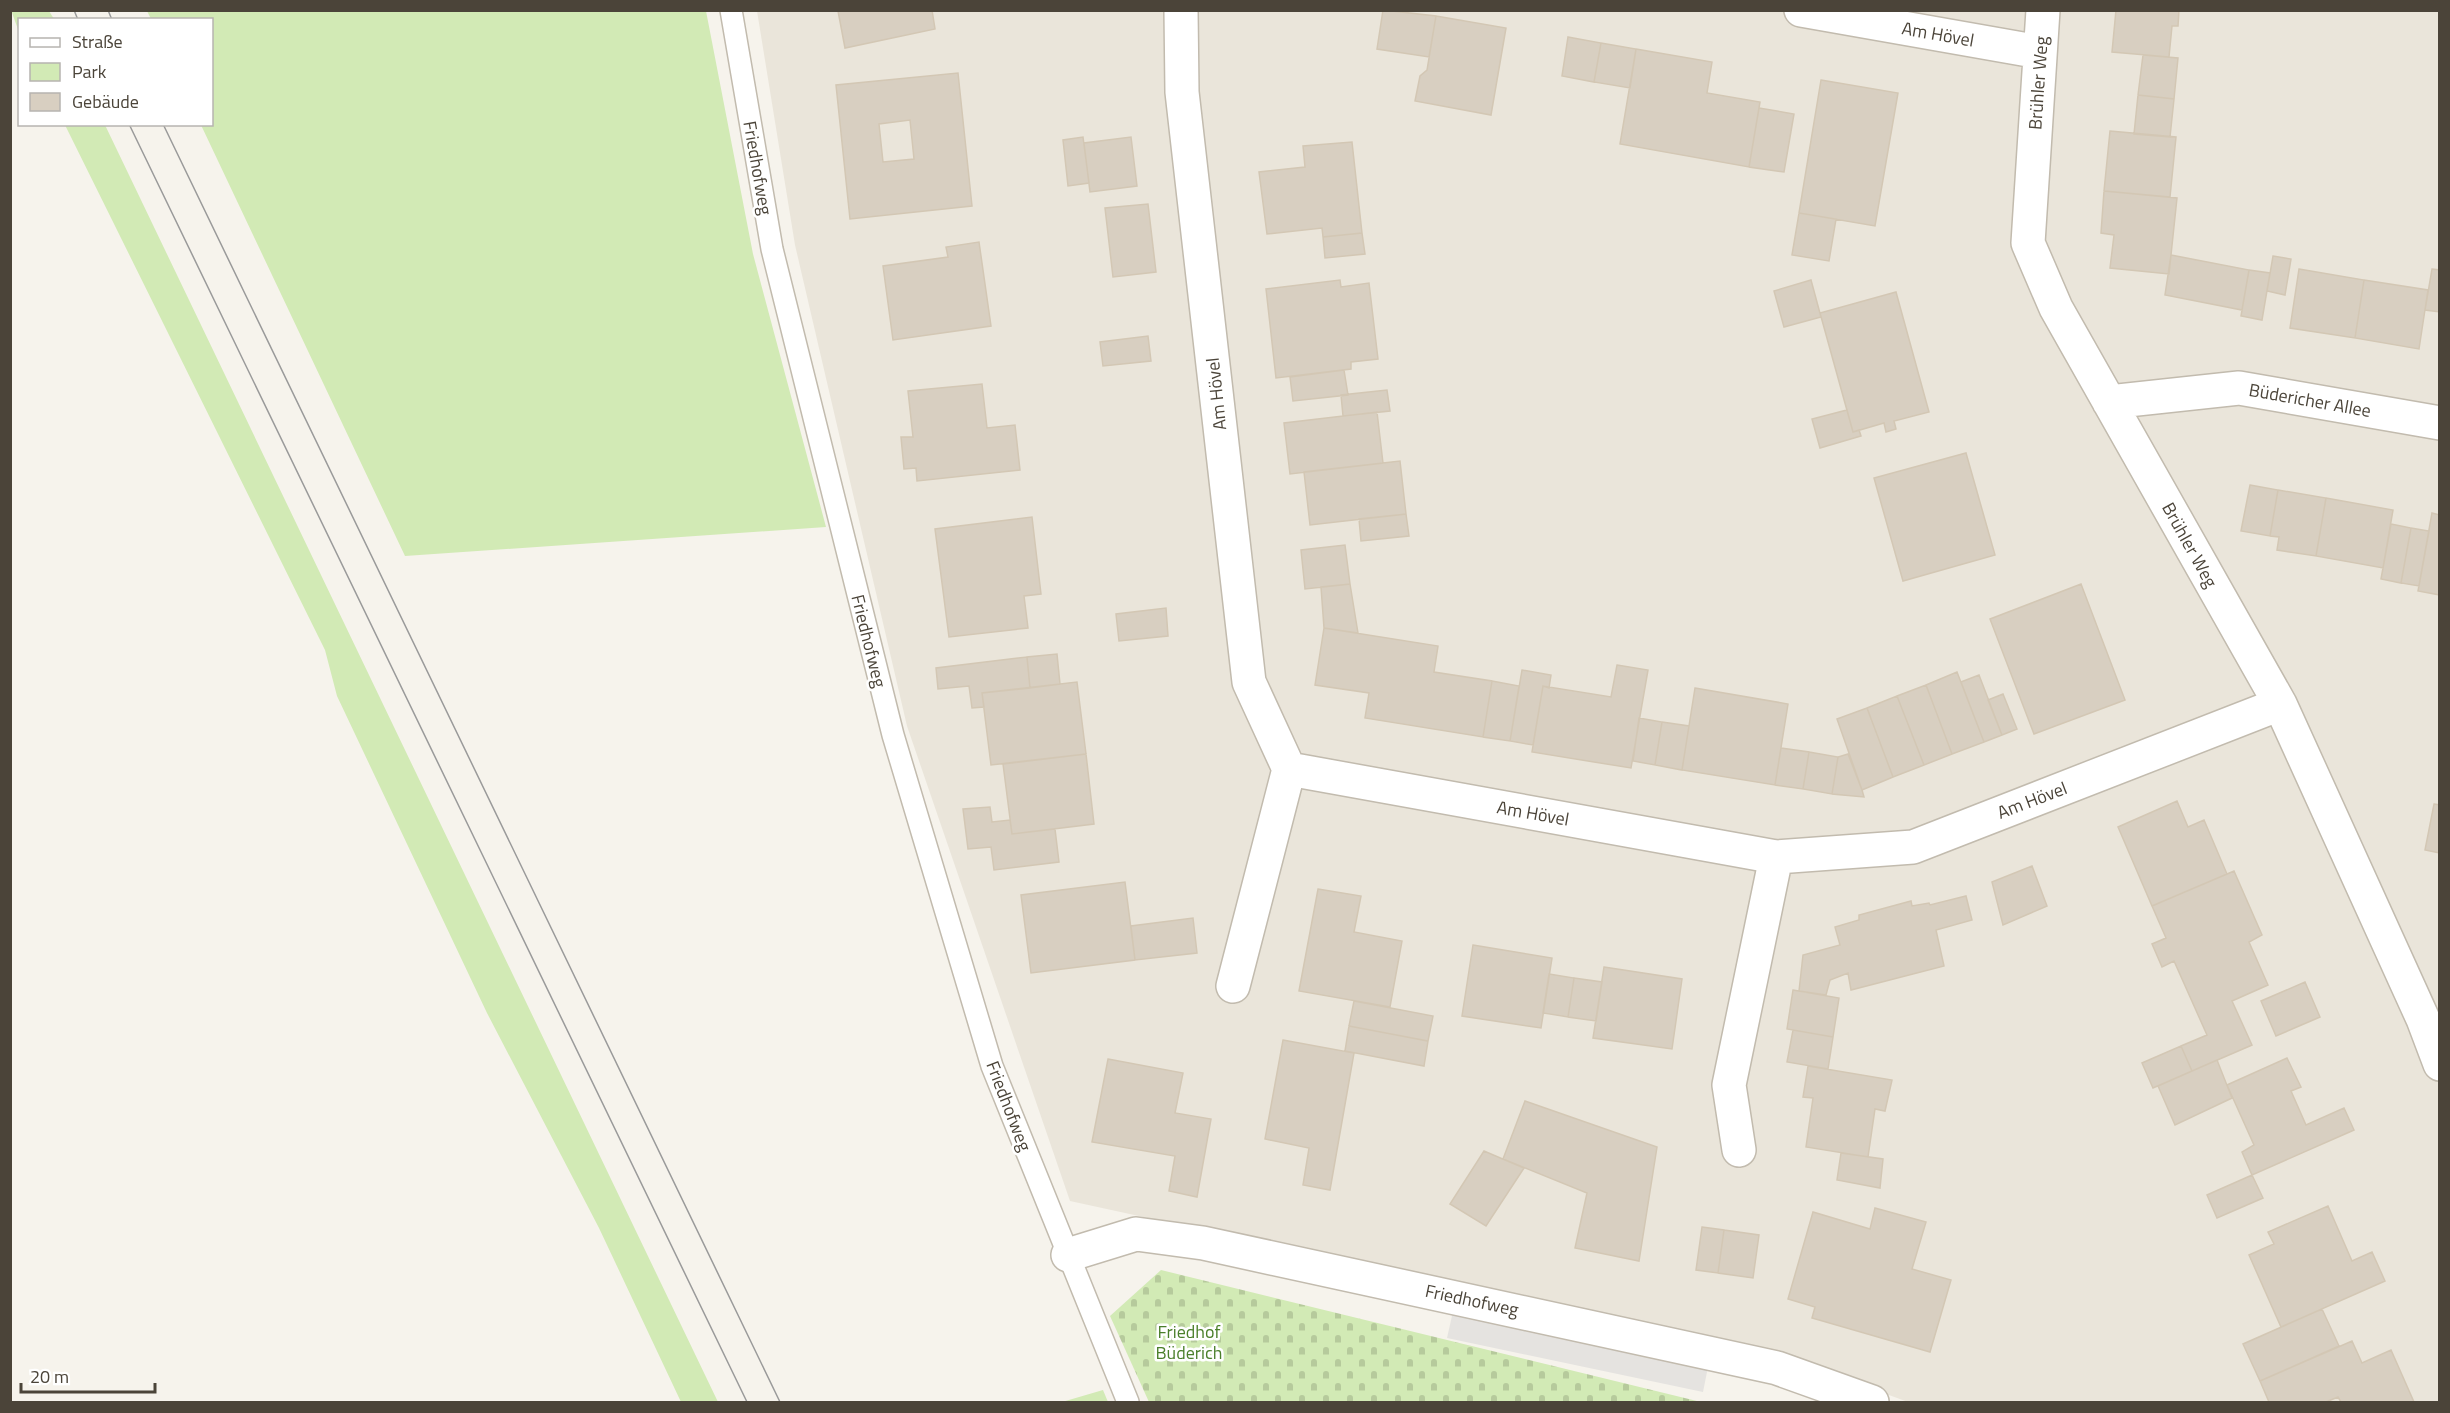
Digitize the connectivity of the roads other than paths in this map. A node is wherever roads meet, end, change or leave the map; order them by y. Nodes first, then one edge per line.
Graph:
1 (732, 10) edge
2 (1181, 10) edge
3 (1801, 10) edge
4 (2043, 10) edge
5 (2040, 52) junction
6 (2109, 402) junction
7 (2439, 423) edge
8 (2280, 704) junction
9 (1289, 769) junction
10 (1776, 857) junction
11 (1233, 986) dead end
12 (2439, 1064) edge
13 (1739, 1150) dead end
14 (1068, 1255) junction
15 (1128, 1402) edge
16 (1872, 1402) edge

1 - 14 lane, Friedhofweg
2 - 9 street, Am Hövel
3 - 5 street, Am Hövel
4 - 5 street, Brühler Weg
5 - 6 street, Brühler Weg
6 - 7 street, Büdericher Allee
6 - 8 street, Brühler Weg
8 - 10 street, Am Hövel
8 - 12 street, Brühler Weg
9 - 10 street, Am Hövel
9 - 11 street
10 - 13 street
14 - 15 lane, Friedhofweg
14 - 16 street, Friedhofweg

